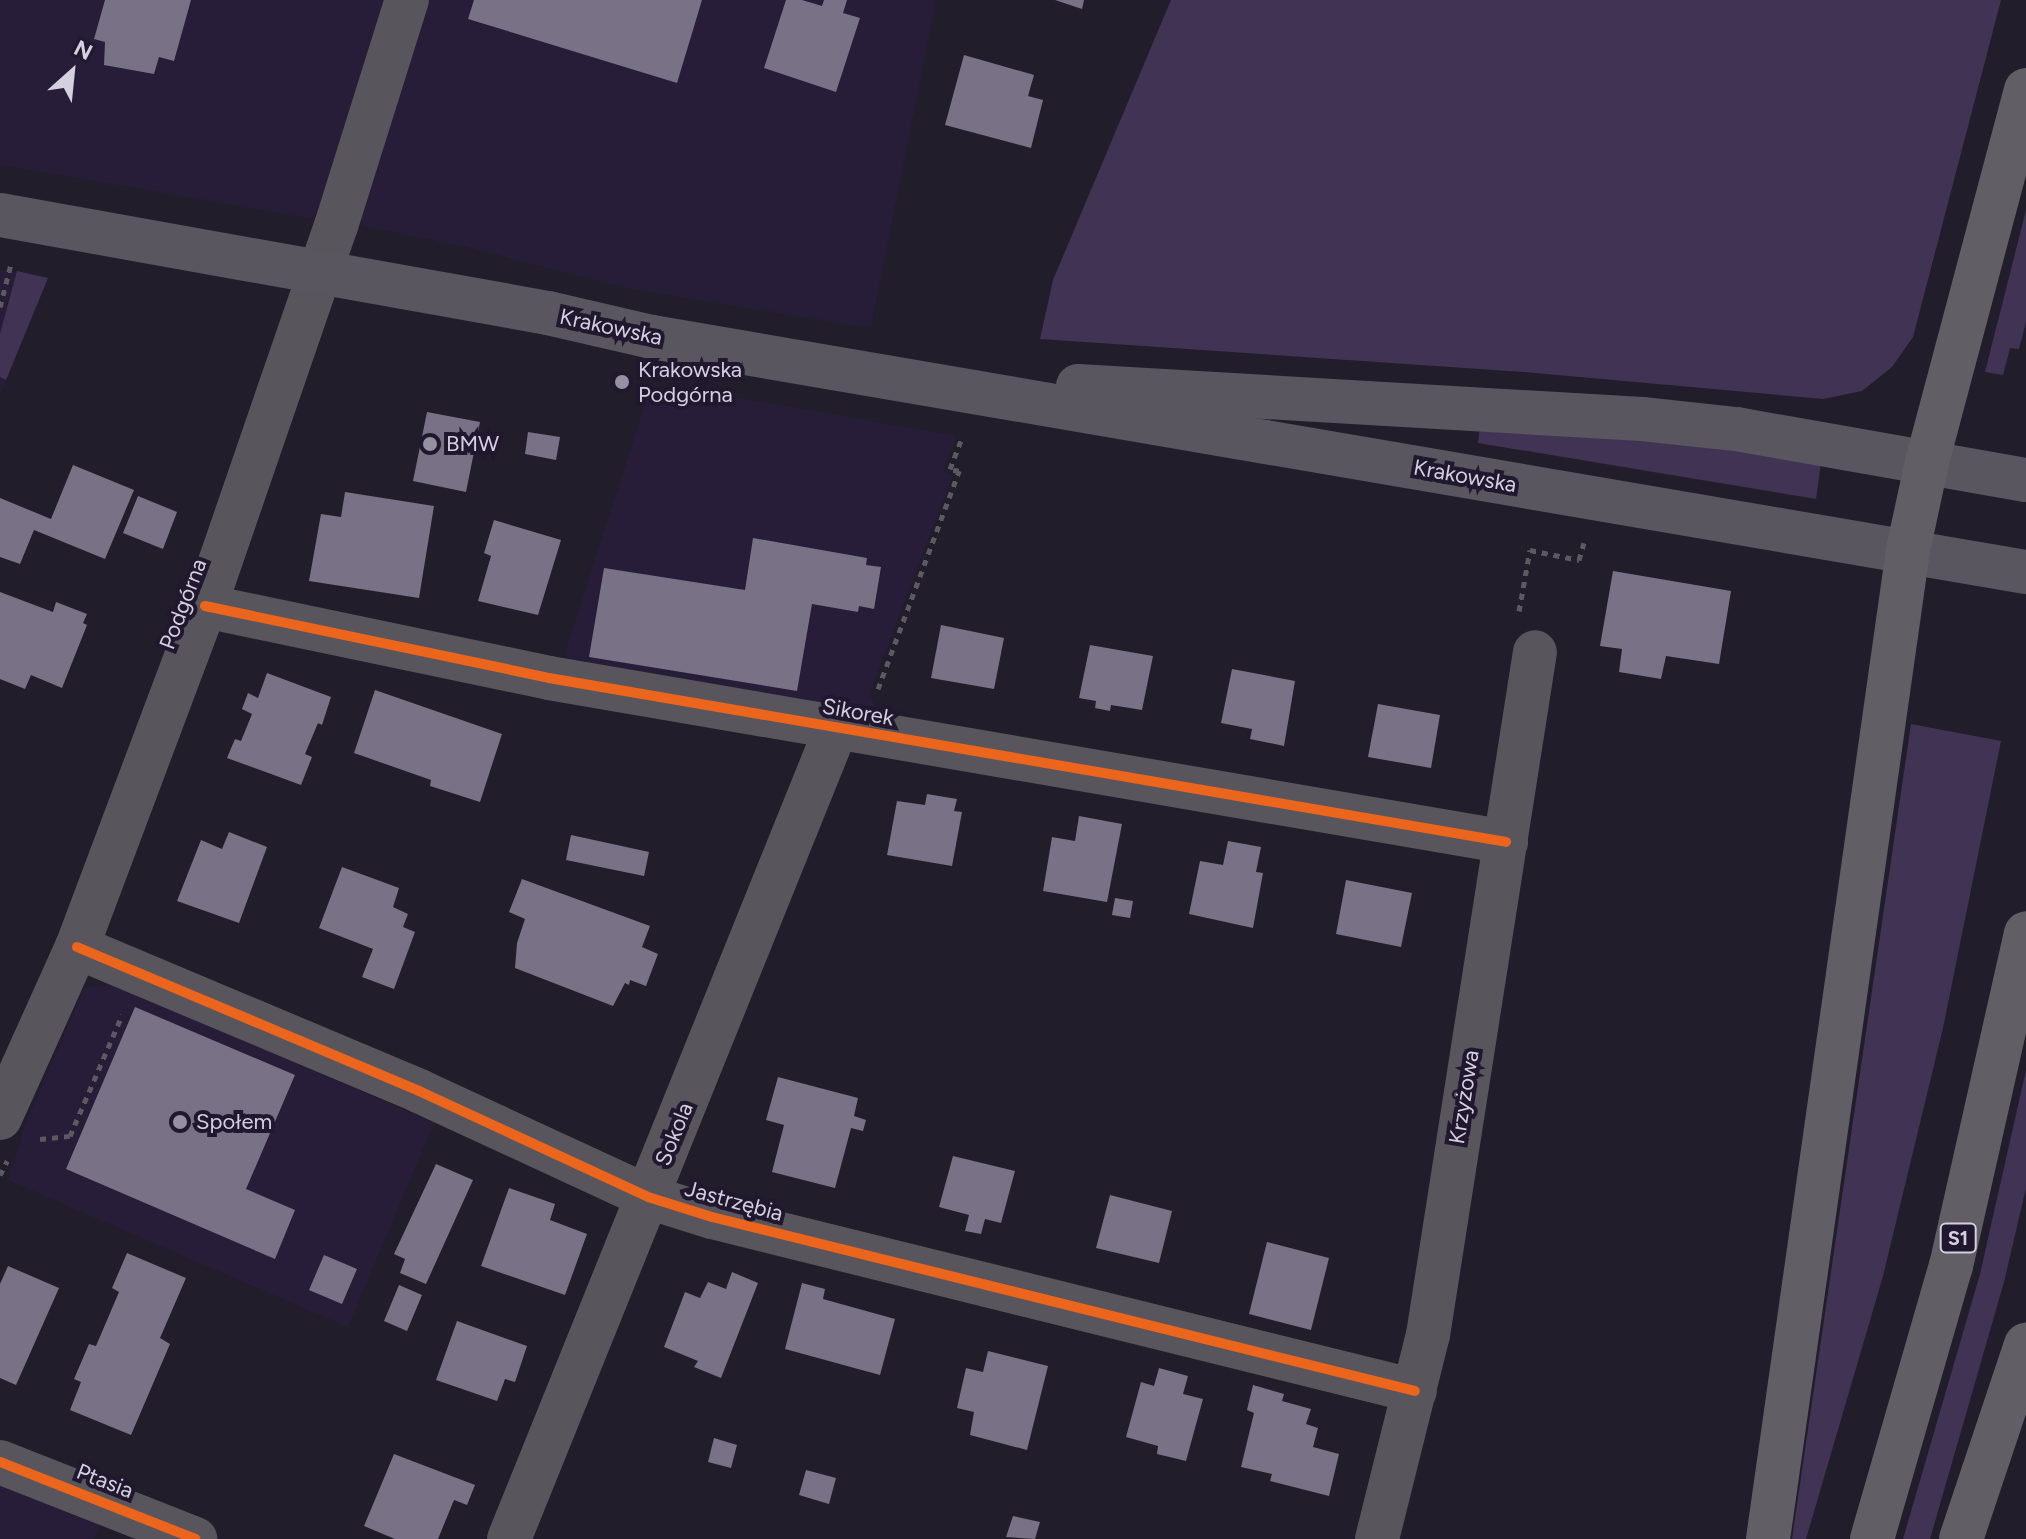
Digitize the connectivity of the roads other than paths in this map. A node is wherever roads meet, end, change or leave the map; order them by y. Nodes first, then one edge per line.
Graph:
1 (407, 0) edge
2 (2026, 90) edge
3 (0, 215) edge
4 (318, 271) junction
5 (904, 379) junction
6 (1927, 462) junction
7 (2026, 480) edge
8 (1908, 550) junction
9 (2023, 571) edge
10 (205, 606) junction
11 (1535, 652) dead end
12 (836, 729) junction
13 (1506, 842) junction
14 (2026, 933) edge
15 (77, 947) junction
16 (14, 1137) edge
17 (648, 1197) junction
18 (2026, 1345) edge
19 (1415, 1391) junction
20 (0, 1462) edge
21 (195, 1539) edge
22 (509, 1539) edge
23 (1377, 1539) edge
24 (1768, 1539) edge
25 (1872, 1539) edge
26 (1961, 1539) edge

1 - 4 street
2 - 6 highway
3 - 4 main road, Krakowska
4 - 5 main road, Krakowska
4 - 10 street, Podgórna
5 - 6 main road, Krakowska
5 - 8 main road, Krakowska
6 - 7 main road, Krakowska
6 - 8 highway
8 - 9 main road, Krakowska
8 - 24 highway
10 - 12 street, Sikorek
10 - 15 street, Podgórna
11 - 13 street, Krzyżowa
12 - 13 street, Sikorek
12 - 17 street, Sokola
13 - 19 street, Krzyżowa
14 - 25 highway, S1
15 - 16 street, Podgórna
15 - 17 street, Jastrzębia
17 - 19 street, Jastrzębia
17 - 22 street, Sokola
18 - 26 highway
19 - 23 street, Krzyżowa
20 - 21 street, Ptasia

